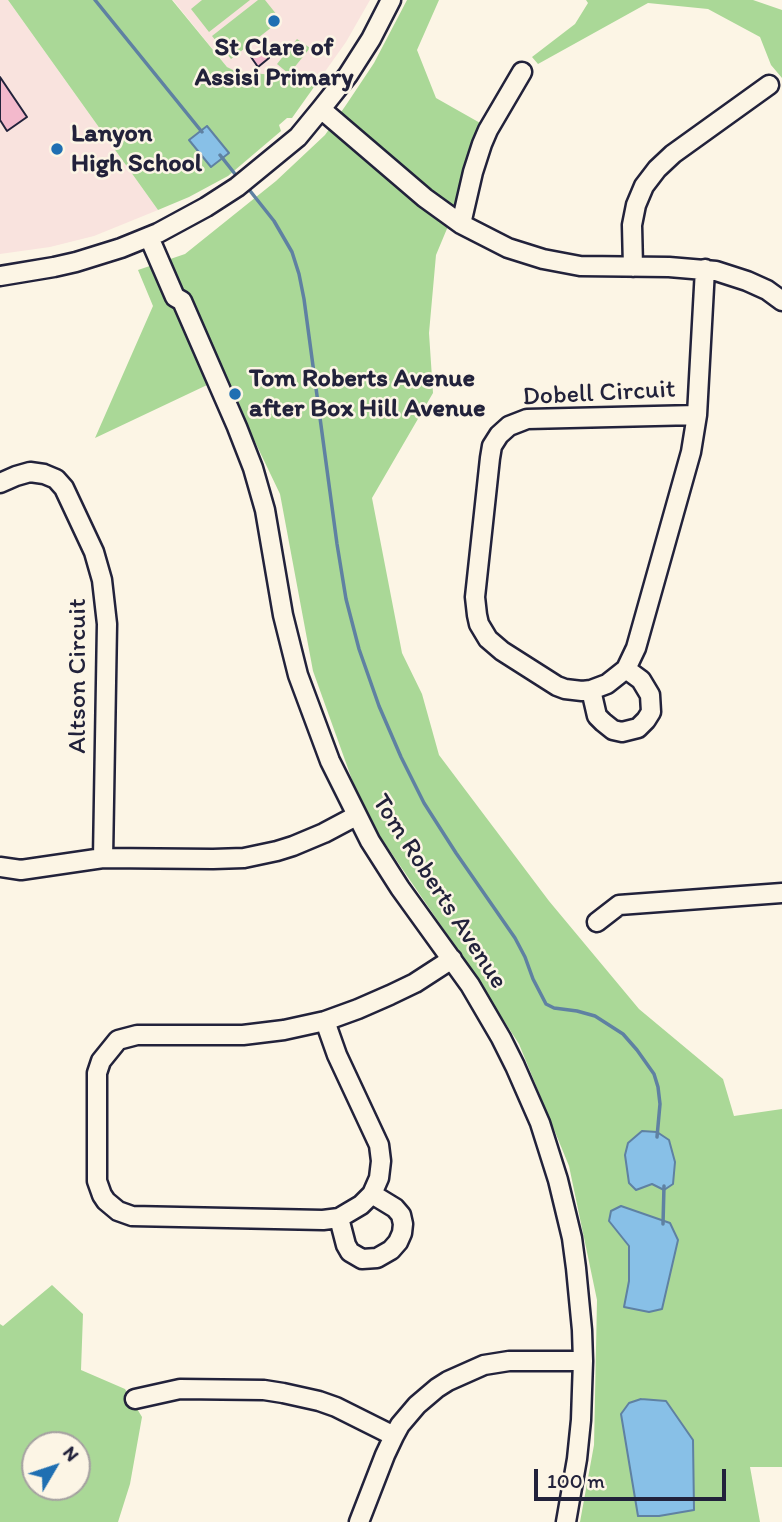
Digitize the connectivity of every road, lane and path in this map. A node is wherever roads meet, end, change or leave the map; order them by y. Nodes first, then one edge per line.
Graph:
1 (391, 0) edge
2 (523, 72) dead end
3 (769, 85) dead end
4 (321, 109) junction
5 (461, 225) junction
6 (153, 235) junction
7 (633, 267) junction
8 (705, 269) junction
9 (0, 276) edge
10 (782, 301) edge
11 (697, 415) junction
12 (0, 483) edge
13 (626, 668) junction
14 (591, 690) junction
15 (356, 816) junction
16 (103, 859) junction
17 (0, 867) edge
18 (782, 892) edge
19 (597, 922) dead end
20 (452, 959) junction
21 (325, 1021) junction
22 (372, 1194) junction
23 (339, 1218) junction
24 (583, 1360) junction
25 (135, 1399) dead end
26 (394, 1436) junction
27 (359, 1522) edge
28 (566, 1522) edge

1 - 4 street
2 - 5 street
3 - 7 street
4 - 5 street
4 - 6 street
5 - 7 street
6 - 9 street
6 - 15 street, Tom Roberts Avenue
7 - 8 street
8 - 10 street
8 - 11 street, Dobell Circuit
11 - 13 street, Dobell Circuit
11 - 14 street, Dobell Circuit
12 - 16 street, Altson Circuit
13 - 14 street
13 - 14 street
15 - 16 street
15 - 20 street, Tom Roberts Avenue
16 - 17 street
18 - 19 street
20 - 21 street
20 - 24 street, Tom Roberts Avenue
21 - 22 street
21 - 23 street
22 - 23 street
22 - 23 street
24 - 26 street
24 - 28 street, Tom Roberts Avenue
25 - 26 street
26 - 27 street

